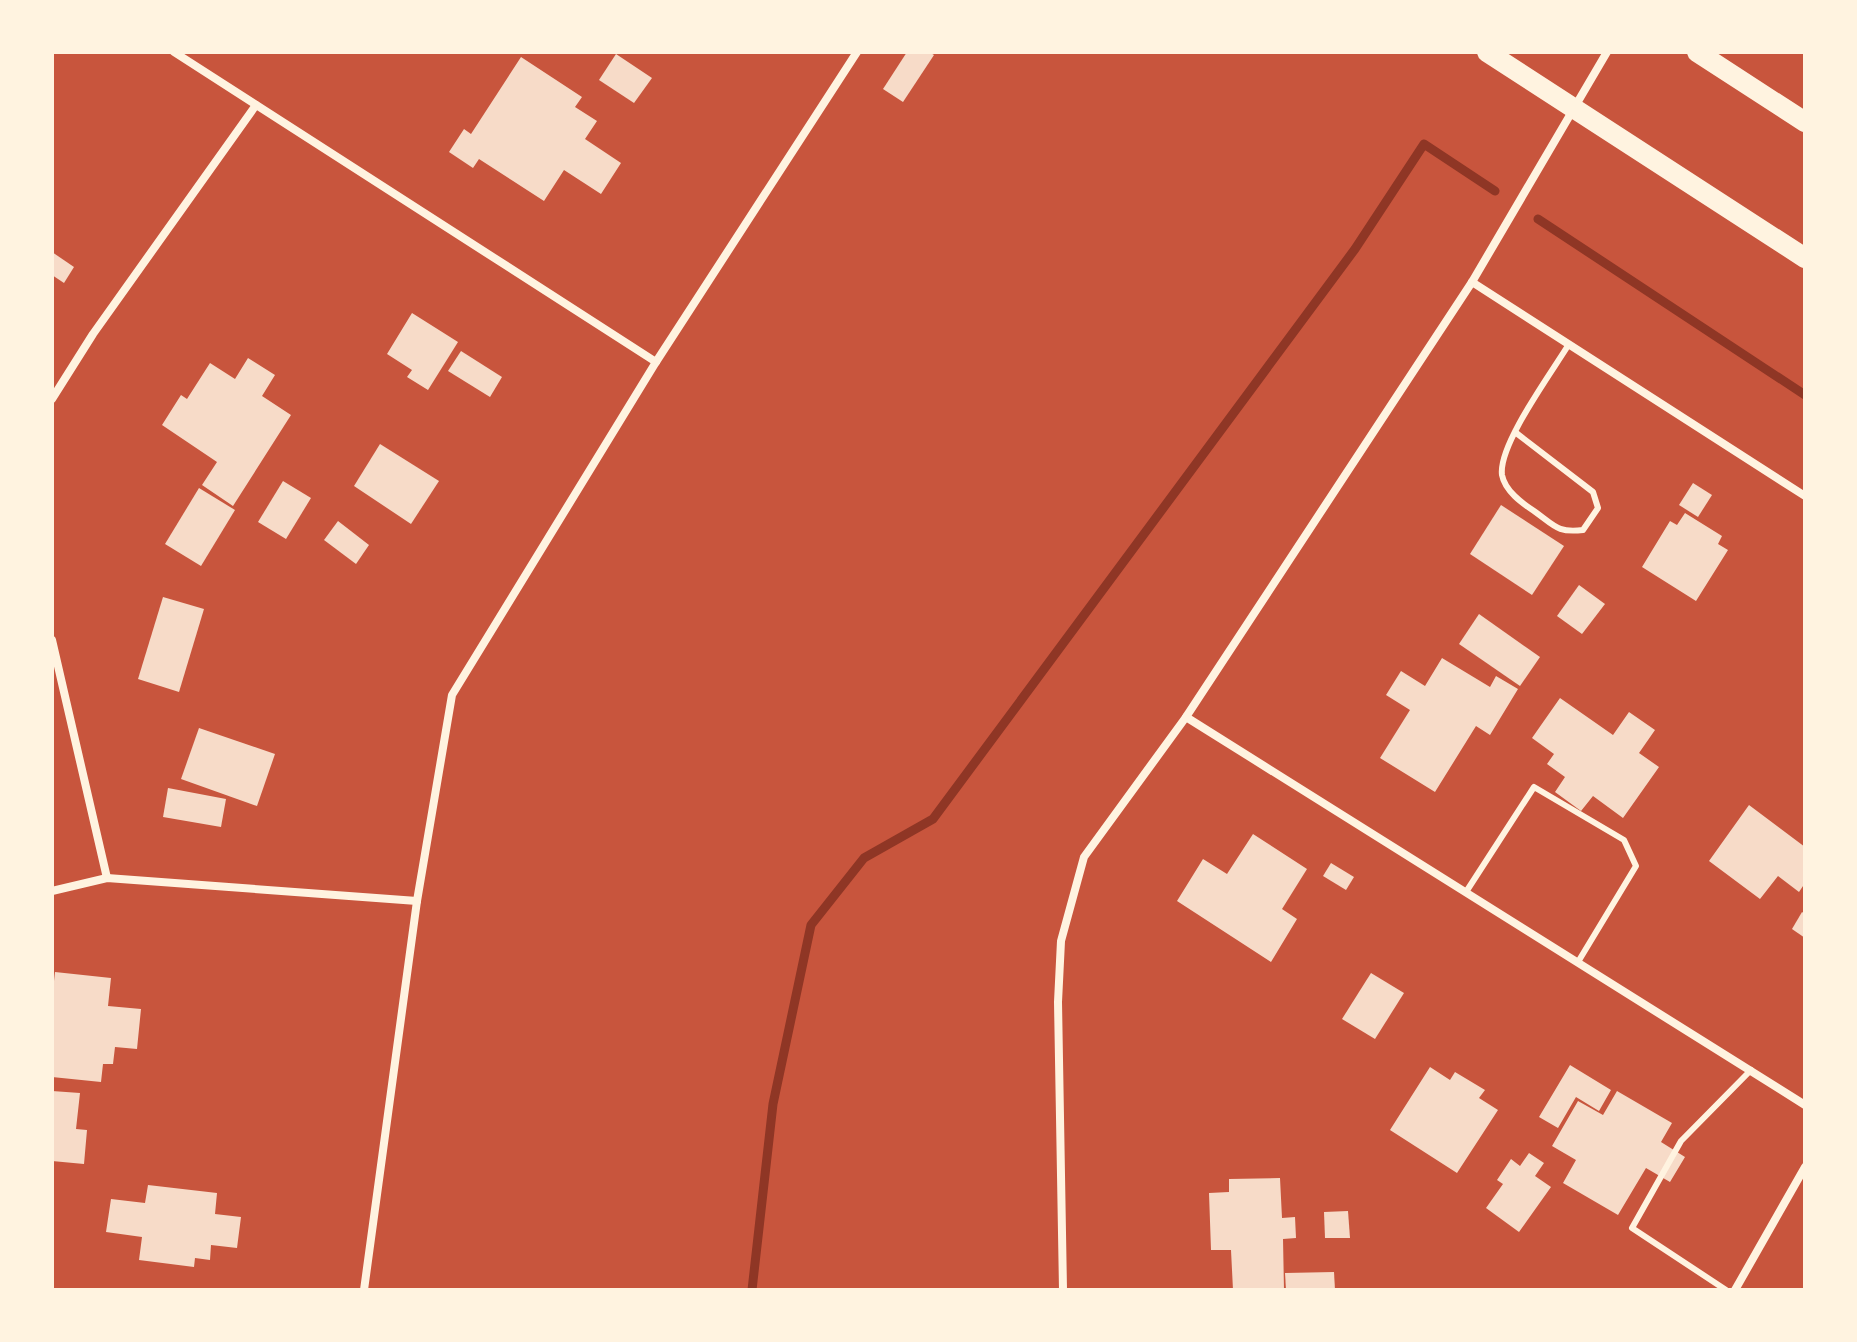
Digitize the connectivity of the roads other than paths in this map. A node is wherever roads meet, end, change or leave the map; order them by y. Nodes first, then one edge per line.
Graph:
1 (174, 52) edge
2 (857, 52) edge
3 (1487, 52) edge
4 (1607, 52) edge
5 (1697, 52) edge
6 (256, 105) junction
7 (1573, 108) junction
8 (1805, 122) edge
9 (1805, 258) edge
10 (1472, 282) junction
11 (1569, 344) junction
12 (656, 362) junction
13 (52, 399) edge
14 (1515, 432) junction
15 (1805, 496) edge
16 (52, 640) edge
17 (1186, 717) junction
18 (107, 878) junction
19 (52, 891) edge
20 (1466, 892) junction
21 (417, 901) junction
22 (1578, 962) junction
23 (1751, 1070) junction
24 (1805, 1105) edge
25 (1805, 1167) edge
26 (364, 1290) edge
27 (1063, 1290) edge
28 (1726, 1290) edge
29 (1735, 1290) edge

1 - 6 street
2 - 12 street
3 - 7 main road
4 - 7 street
5 - 8 main road
6 - 12 street
6 - 13 street
7 - 9 main road
7 - 10 street
10 - 11 street
10 - 17 street
11 - 14 lane
11 - 15 street
12 - 21 street
14 - 14 lane
16 - 18 street
17 - 20 street
17 - 27 street
18 - 19 street
18 - 21 street
20 - 22 street
20 - 22 lane
21 - 26 street
22 - 23 street
23 - 24 street
23 - 28 lane
25 - 29 street

